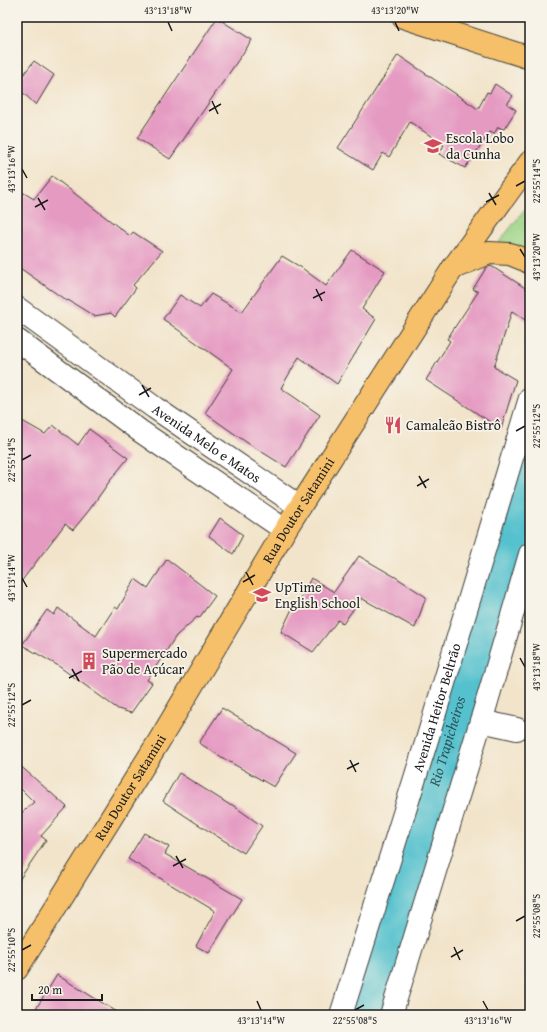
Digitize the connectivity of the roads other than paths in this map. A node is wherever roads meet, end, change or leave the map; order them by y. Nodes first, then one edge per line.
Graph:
1 (403, 17) edge
2 (530, 58) edge
3 (530, 162) edge
4 (530, 263) edge
5 (453, 268) junction
6 (17, 308) edge
7 (55, 335) junction
8 (17, 340) edge
9 (40, 357) junction
10 (530, 398) edge
11 (155, 408) junction
12 (140, 431) junction
13 (300, 507) junction
14 (285, 530) junction
15 (530, 554) edge
16 (483, 714) junction
17 (518, 722) dead end
18 (17, 969) edge
19 (341, 1015) edge
20 (391, 1015) edge

1 - 2 main road
3 - 5 main road, Rua Doutor Satamini
4 - 5 main road
5 - 13 main road, Rua Doutor Satamini
6 - 7 street, Avenida Melo e Matos
7 - 9 street
7 - 11 street, Avenida Melo e Matos
8 - 9 street, Avenida Melo e Matos
9 - 12 street, Avenida Melo e Matos
10 - 19 street, Avenida Heitor Beltrão
11 - 12 street
11 - 13 street, Avenida Melo e Matos
12 - 14 street, Avenida Melo e Matos
13 - 14 main road, Rua Doutor Satamini
14 - 18 main road, Rua Doutor Satamini
15 - 16 street
16 - 17 street
16 - 20 street

